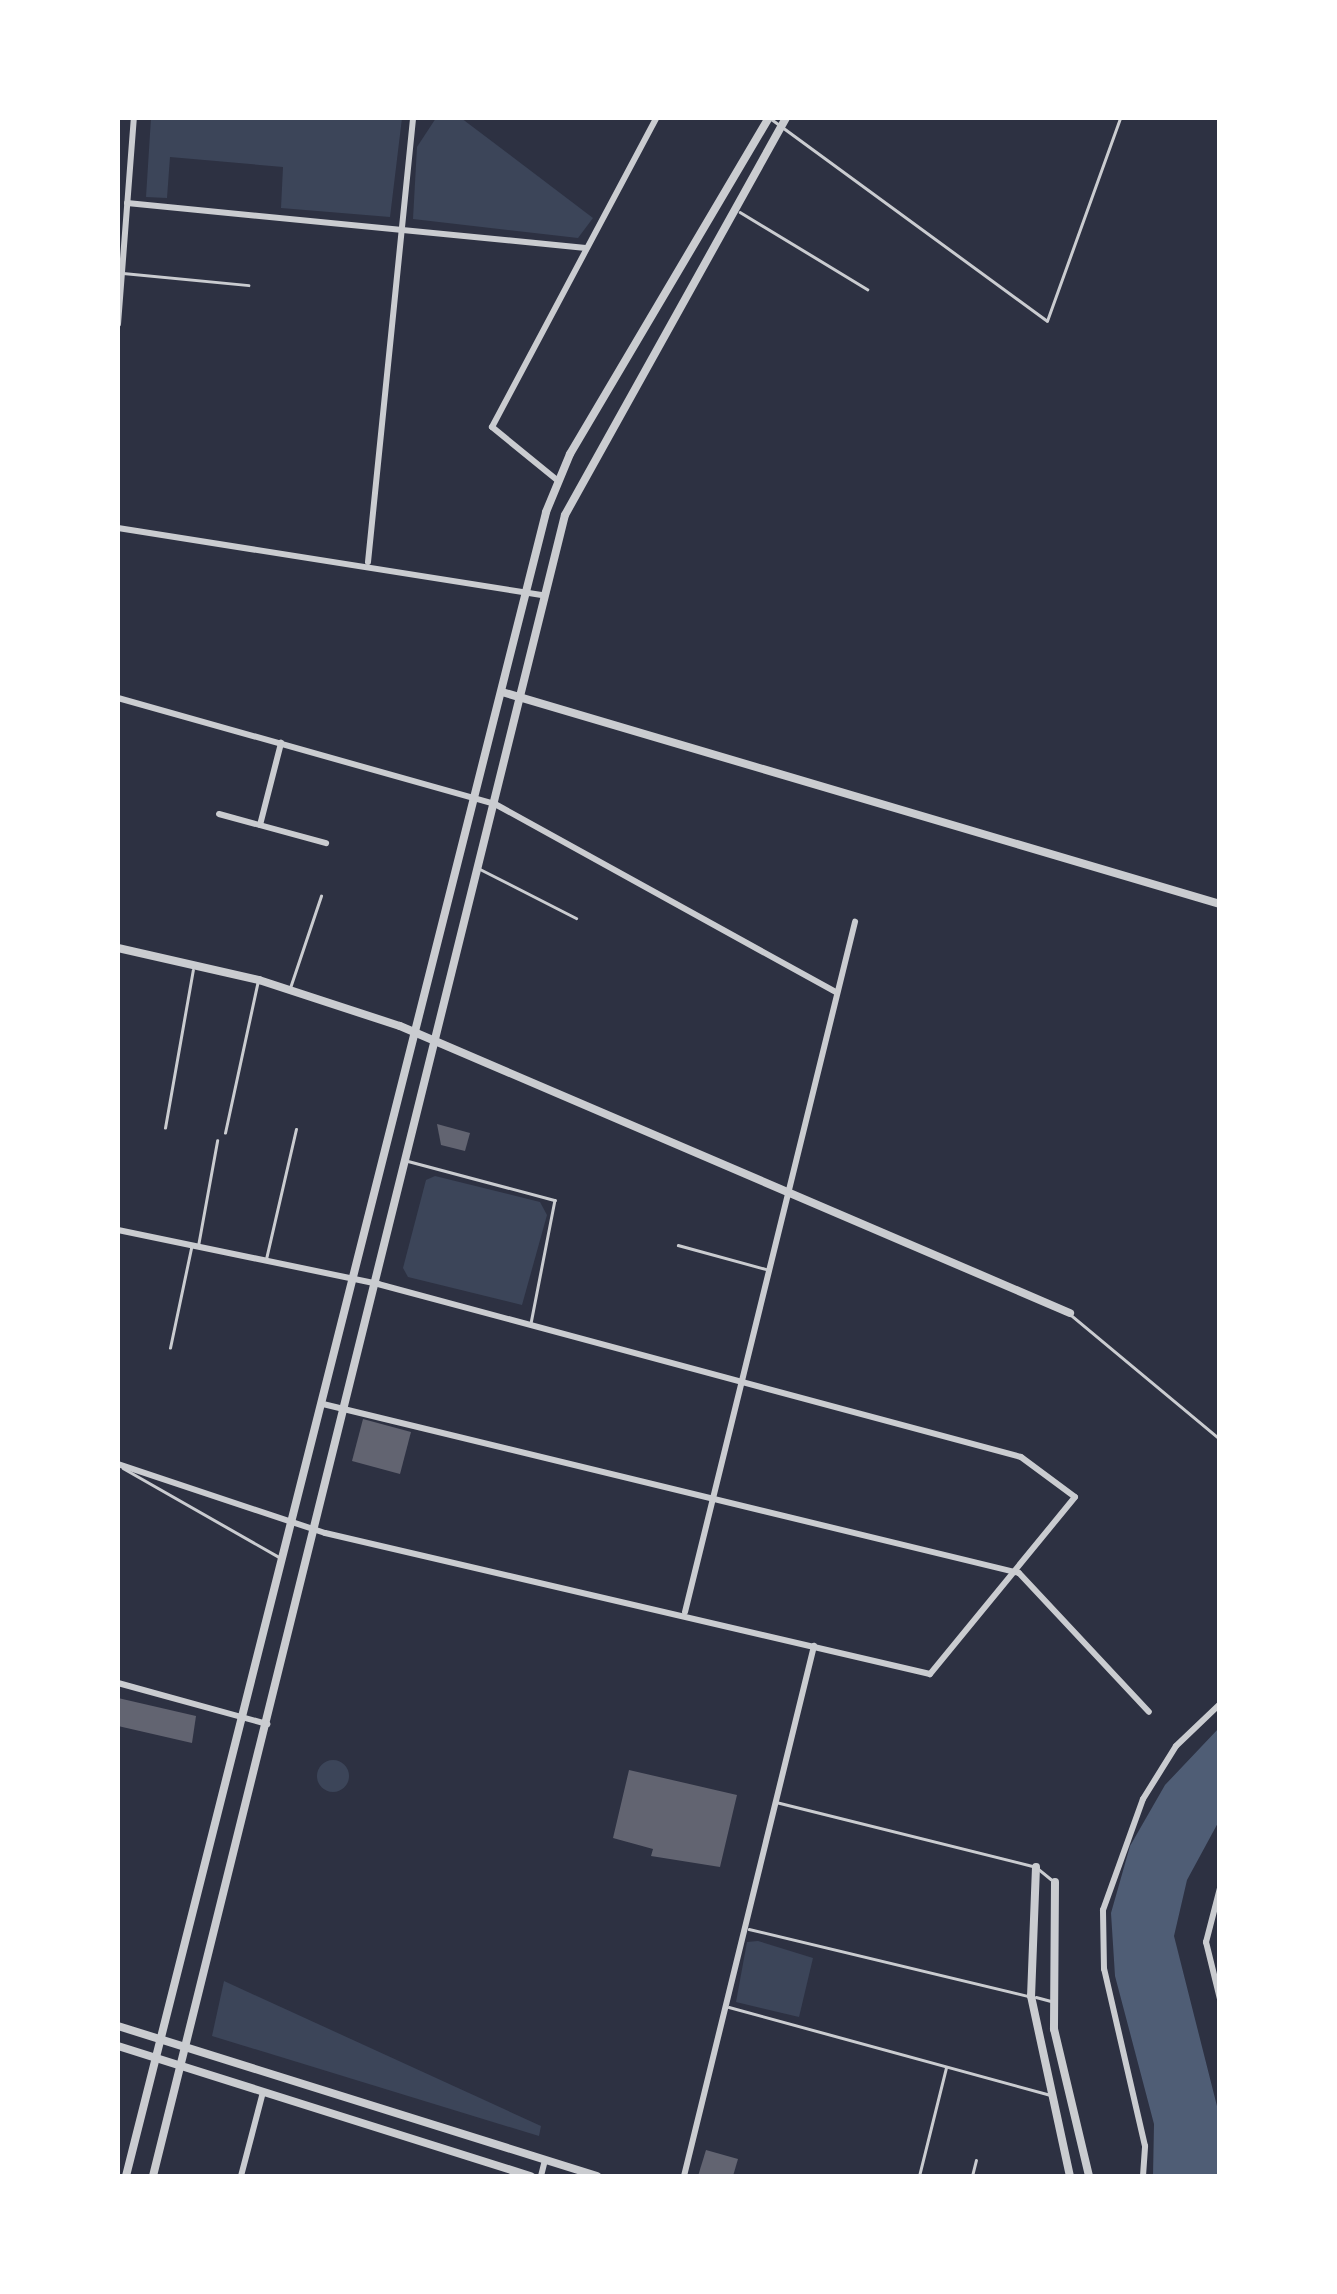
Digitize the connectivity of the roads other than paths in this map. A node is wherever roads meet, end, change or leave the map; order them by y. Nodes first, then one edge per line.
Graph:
1 (134, 118) edge
2 (413, 118) edge
3 (656, 118) edge
4 (769, 118) edge
5 (1120, 118) edge
6 (784, 122) edge
7 (722, 200) junction
8 (126, 203) junction
9 (736, 209) junction
10 (397, 228) junction
11 (586, 248) junction
12 (121, 273) junction
13 (248, 285) dead end
14 (867, 289) dead end
15 (118, 324) edge
16 (557, 480) junction
17 (118, 528) edge
18 (368, 562) junction
19 (526, 591) junction
20 (545, 596) junction
21 (502, 692) junction
22 (522, 696) junction
23 (118, 698) edge
24 (281, 744) junction
25 (475, 798) junction
26 (496, 804) junction
27 (219, 814) dead end
28 (260, 826) junction
29 (326, 843) dead end
30 (480, 869) junction
31 (321, 896) dead end
32 (1220, 904) edge
33 (576, 918) dead end
34 (855, 922) dead end
35 (118, 948) edge
36 (194, 964) junction
37 (259, 980) junction
38 (290, 989) junction
39 (836, 992) junction
40 (417, 1033) junction
41 (438, 1042) junction
42 (165, 1128) dead end
43 (296, 1129) dead end
44 (226, 1134) dead end
45 (217, 1141) dead end
46 (386, 1154) junction
47 (408, 1162) junction
48 (784, 1194) junction
49 (118, 1230) edge
50 (678, 1245) dead end
51 (194, 1247) junction
52 (265, 1261) junction
53 (768, 1269) junction
54 (355, 1279) junction
55 (378, 1284) junction
56 (1070, 1314) joint
57 (531, 1324) junction
58 (170, 1348) dead end
59 (744, 1380) junction
60 (323, 1404) junction
61 (347, 1411) junction
62 (1220, 1439) edge
63 (118, 1464) edge
64 (716, 1494) junction
65 (293, 1524) junction
66 (317, 1531) junction
67 (284, 1560) junction
68 (1019, 1574) junction
69 (685, 1612) junction
70 (814, 1646) junction
71 (118, 1683) edge
72 (1220, 1704) edge
73 (1150, 1712) dead end
74 (244, 1717) junction
75 (268, 1724) junction
76 (775, 1802) junction
77 (1036, 1867) junction
78 (1055, 1882) joint
79 (1220, 1888) edge
80 (743, 1928) junction
81 (1031, 1996) junction
82 (1220, 1999) edge
83 (1051, 2001) junction
84 (723, 2005) junction
85 (118, 2026) edge
86 (162, 2040) junction
87 (118, 2046) edge
88 (187, 2047) junction
89 (157, 2058) junction
90 (182, 2066) junction
91 (946, 2066) junction
92 (263, 2092) junction
93 (1052, 2095) junction
94 (545, 2160) junction
95 (976, 2160) dead end
96 (126, 2176) edge
97 (153, 2176) edge
98 (241, 2176) edge
99 (530, 2176) edge
100 (541, 2176) edge
101 (597, 2176) edge
102 (684, 2176) edge
103 (919, 2176) edge
104 (972, 2176) edge
105 (1070, 2176) edge
106 (1089, 2176) edge
107 (1144, 2176) edge

1 - 8 street
2 - 10 street
3 - 11 street
4 - 6 lane
4 - 7 street
5 - 6 lane
6 - 9 street
7 - 9 lane
7 - 16 street
8 - 10 street
8 - 12 street
9 - 14 lane
9 - 20 street
10 - 11 street
10 - 18 street
11 - 16 street
12 - 13 lane
12 - 15 street
16 - 19 street
17 - 18 street
18 - 19 street
19 - 20 street
19 - 21 street
20 - 22 street
21 - 22 street
21 - 25 street
22 - 26 street
22 - 32 street
23 - 24 street
24 - 25 street
24 - 28 street
25 - 26 street
25 - 40 street
26 - 30 street
26 - 39 street
27 - 28 street
28 - 29 street
30 - 33 lane
30 - 41 street
31 - 38 lane
34 - 39 street
35 - 36 street
36 - 37 street
36 - 42 lane
37 - 38 street
37 - 44 lane
38 - 40 street
39 - 48 street
40 - 41 street
40 - 46 street
41 - 47 street
41 - 48 street
43 - 52 lane
45 - 51 lane
46 - 47 lane
46 - 54 street
47 - 55 street
47 - 57 lane
48 - 53 street
48 - 56 street
49 - 51 street
50 - 53 lane
51 - 52 street
51 - 58 lane
52 - 54 street
53 - 59 street
54 - 55 street
54 - 60 street
55 - 57 street
55 - 61 street
56 - 62 lane
57 - 59 street
59 - 64 street
59 - 68 street
60 - 61 street
60 - 65 street
61 - 64 street
61 - 66 street
63 - 65 street
63 - 67 lane
64 - 68 street
64 - 69 street
65 - 66 street
65 - 67 street
66 - 69 street
66 - 75 street
67 - 74 street
68 - 70 street
68 - 73 street
69 - 70 street
70 - 76 street
71 - 74 street
72 - 107 street
74 - 75 street
74 - 86 street
75 - 88 street
76 - 77 lane
76 - 80 street
77 - 78 lane
77 - 81 street
78 - 83 street
79 - 82 street
80 - 81 lane
80 - 84 street
81 - 83 lane
81 - 93 street
83 - 106 street
84 - 91 lane
84 - 102 street
85 - 86 street
86 - 88 street
86 - 89 street
87 - 89 street
88 - 90 street
88 - 94 street
89 - 90 street
89 - 96 street
90 - 92 street
90 - 97 street
91 - 93 lane
91 - 103 lane
92 - 98 street
92 - 99 street
93 - 105 street
94 - 100 street
94 - 101 street
95 - 104 lane

